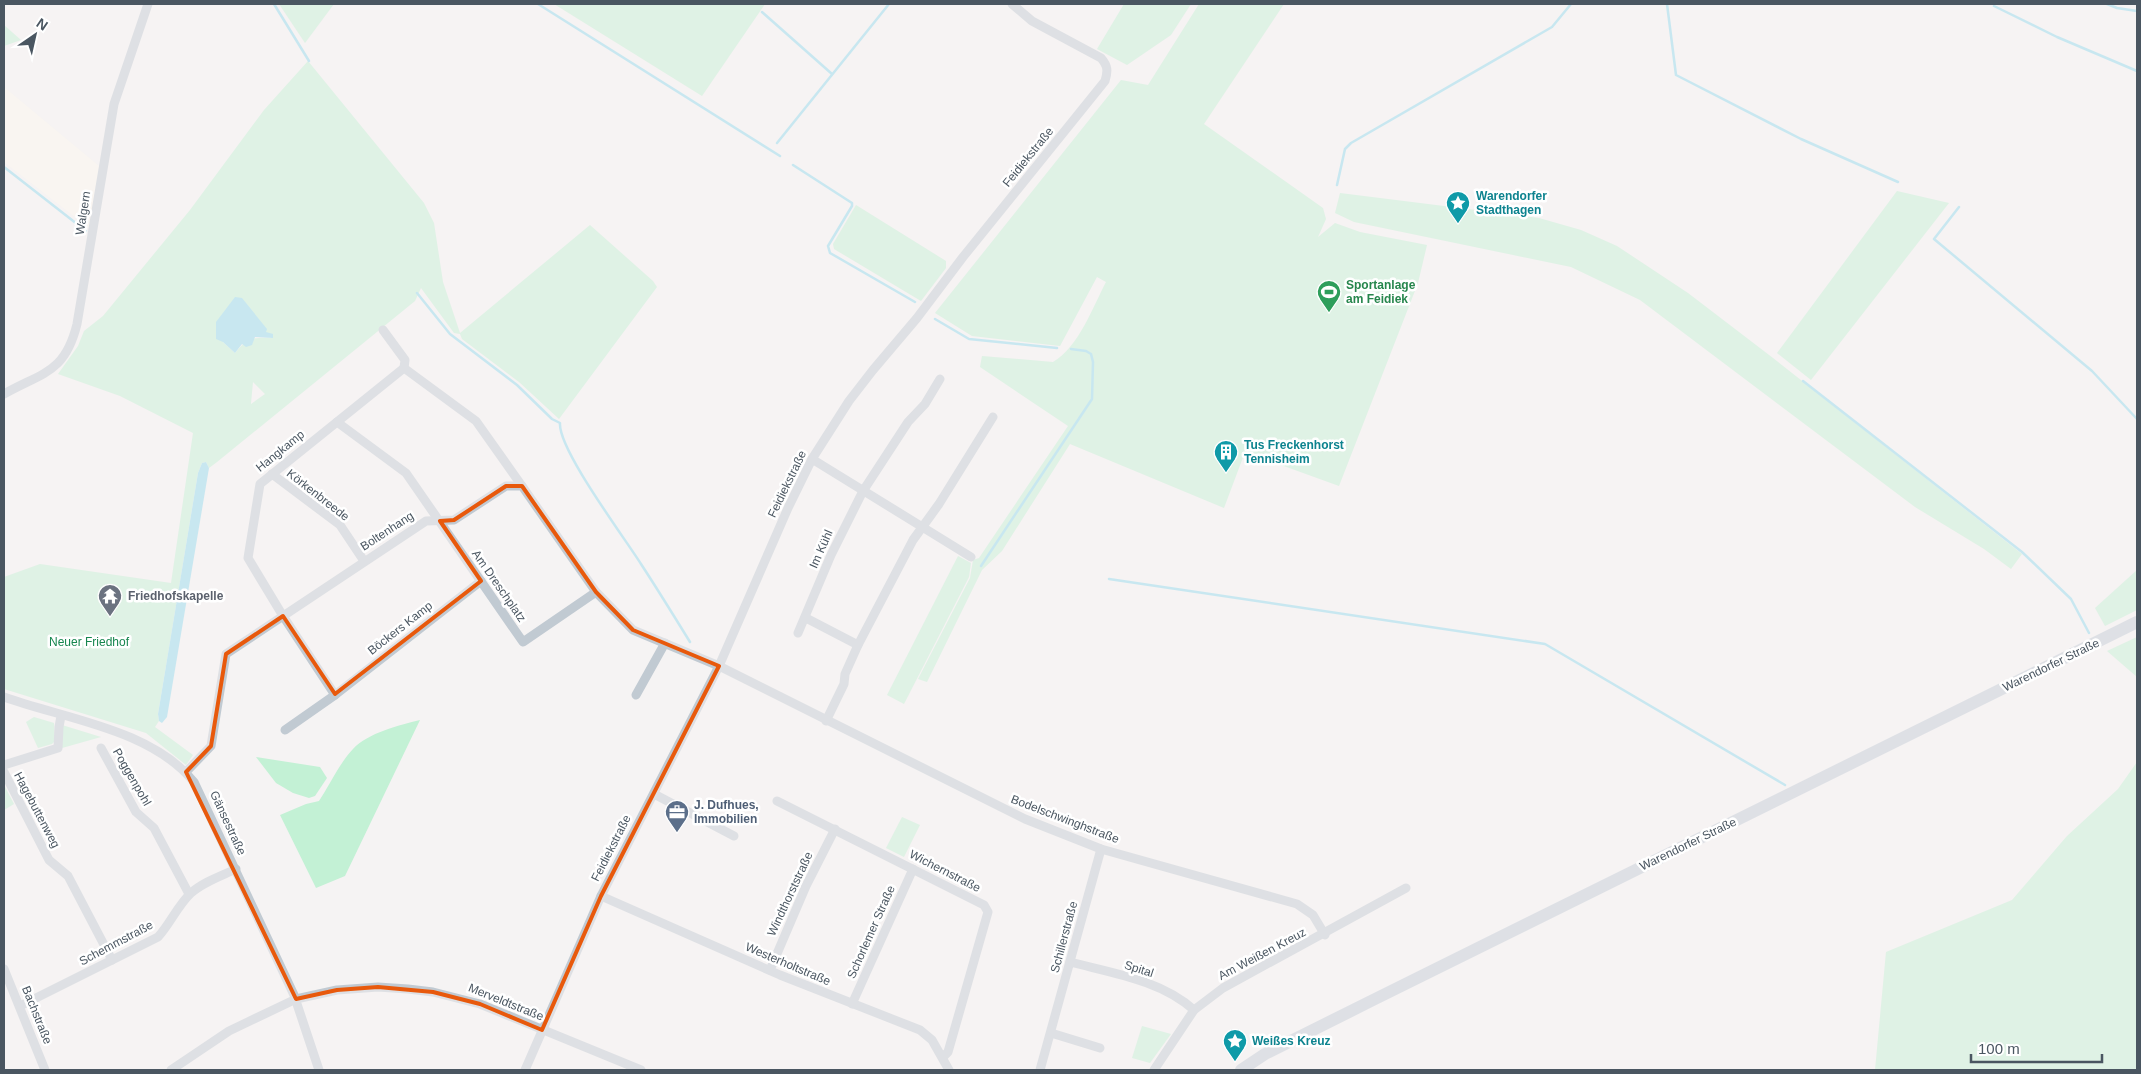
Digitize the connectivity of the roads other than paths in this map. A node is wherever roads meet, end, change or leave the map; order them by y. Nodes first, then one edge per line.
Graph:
1 (148, 4) edge
2 (1012, 4) edge
3 (383, 330) dead end
4 (404, 368) junction
5 (940, 379) dead end
6 (4, 394) edge
7 (994, 417) dead end
8 (337, 422) junction
9 (812, 458) junction
10 (272, 474) junction
11 (522, 486) junction
12 (863, 491) junction
13 (440, 521) junction
14 (922, 528) junction
15 (971, 557) dead end
16 (364, 561) junction
17 (481, 581) junction
18 (596, 592) junction
19 (283, 616) junction
20 (806, 618) junction
21 (2137, 622) edge
22 (798, 632) dead end
23 (665, 643) junction
24 (858, 645) junction
25 (719, 666) junction
26 (335, 695) junction
27 (636, 695) dead end
28 (4, 697) edge
29 (62, 716) junction
30 (826, 721) junction
31 (285, 730) dead end
32 (101, 748) dead end
33 (4, 765) edge
34 (4, 772) edge
35 (186, 772) junction
36 (654, 794) junction
37 (777, 801) dead end
38 (835, 830) junction
39 (734, 836) dead end
40 (1101, 848) junction
41 (236, 869) junction
42 (913, 869) junction
43 (1406, 888) dead end
44 (190, 894) junction
45 (601, 896) junction
46 (1325, 934) junction
47 (112, 960) junction
48 (1070, 962) junction
49 (4, 969) edge
50 (770, 970) junction
51 (296, 999) junction
52 (852, 1004) junction
53 (20, 1006) junction
54 (1194, 1010) junction
55 (542, 1030) junction
56 (1051, 1033) junction
57 (1100, 1048) dead end
58 (943, 1058) junction
59 (45, 1070) edge
60 (171, 1070) edge
61 (319, 1070) edge
62 (525, 1070) edge
63 (641, 1070) edge
64 (949, 1070) edge
65 (1040, 1070) edge
66 (1154, 1070) edge
67 (1241, 1070) edge

1 - 6 street, Walgern
2 - 9 street, Feidiekstraße
3 - 4 street
4 - 8 street, Hangkamp
4 - 11 street
5 - 12 street, Im Kühl
7 - 14 street
8 - 10 street, Hangkamp
8 - 13 street, Am Dreschplatz
9 - 12 street
9 - 25 street, Feidiekstraße
10 - 16 street, Körkenbreede
10 - 19 street, Hangkamp
11 - 13 street, Boltenhang
11 - 18 street
12 - 14 street
12 - 20 street, Im Kühl
13 - 16 street, Boltenhang
13 - 17 street, Am Dreschplatz
14 - 15 street
14 - 24 street
16 - 19 street, Boltenhang
17 - 18 street, Am Dreschplatz
17 - 26 street, Böckers Kamp
18 - 23 street
19 - 26 street
19 - 35 street, Boltenhang
20 - 22 street, Im Kühl
20 - 24 street
21 - 67 main road, Warendorfer Straße
23 - 25 street
23 - 27 street
24 - 30 street
25 - 30 street, Bodelschwinghstraße
25 - 36 street, Feidiekstraße
26 - 31 street, Böckers Kamp
28 - 29 street, Gänsestraße
29 - 33 street
29 - 35 street, Gänsestraße
30 - 40 street, Bodelschwinghstraße
32 - 44 street, Poggenpohl
34 - 47 street, Hagebuttenweg
35 - 41 street, Gänsestraße
36 - 39 street
36 - 45 street, Feidiekstraße
37 - 38 street, Wichernstraße
38 - 42 street, Wichernstraße
38 - 50 street, Windthorststraße
40 - 46 street, Bodelschwinghstraße
40 - 48 street, Schillerstraße
41 - 44 street, Schemmstraße
41 - 51 street, Gänsestraße
42 - 52 street, Schorlemer Straße
42 - 58 street, Wichernstraße
43 - 46 street, Am Weißen Kreuz
44 - 47 street, Schemmstraße
45 - 50 street, Westerholtstraße
45 - 55 street, Feidiekstraße
46 - 54 street, Am Weißen Kreuz
47 - 53 street, Schemmstraße
48 - 54 street, Spital
48 - 56 street, Schillerstraße
49 - 53 street, Bachstraße
50 - 52 street, Westerholtstraße
51 - 55 street, Merveldtstraße
51 - 60 street, Merveldtstraße
51 - 61 street, Gänsestraße
52 - 58 street, Westerholtstraße
53 - 59 street, Bachstraße
54 - 66 street, Am Weißen Kreuz
55 - 62 street, Feidiekstraße
55 - 63 street, Merveldtstraße
56 - 57 street
56 - 65 street, Schillerstraße
58 - 64 street, Westerholtstraße

